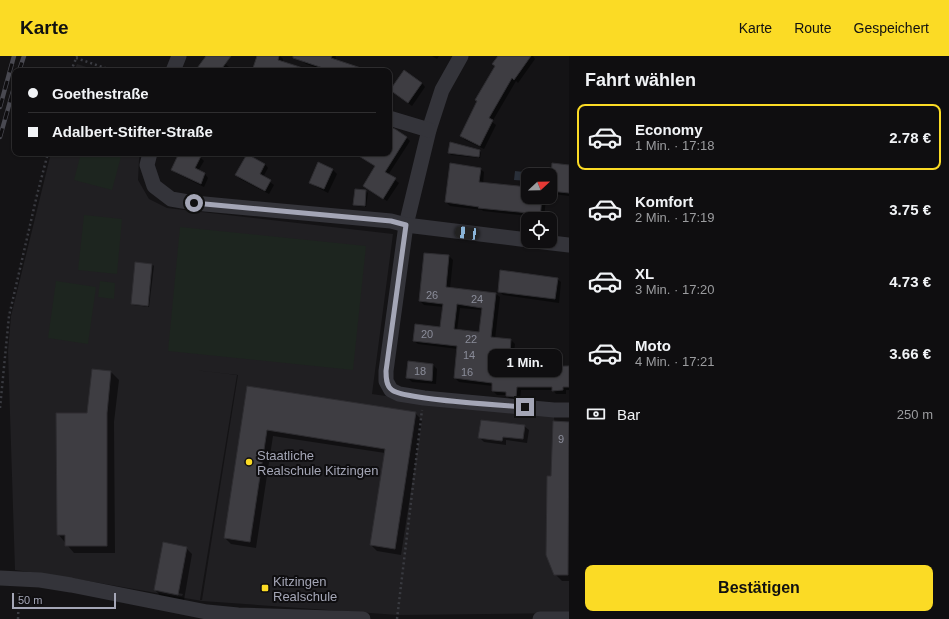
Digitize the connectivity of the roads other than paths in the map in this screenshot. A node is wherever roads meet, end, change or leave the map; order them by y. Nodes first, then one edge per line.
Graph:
1 (179, 56) edge
2 (461, 56) edge
3 (174, 68) edge
4 (392, 119) edge
5 (429, 130) junction
6 (149, 156) edge
7 (406, 225) junction
8 (521, 239) edge
9 (557, 244) edge
10 (569, 245) edge
11 (569, 410) edge
12 (0, 578) edge
13 (363, 619) edge
14 (540, 619) edge
15 (569, 619) edge

1 - 3 street
2 - 5 street
4 - 5 street
5 - 7 street
6 - 7 street
7 - 8 street
7 - 11 street
9 - 10 street
12 - 13 street
14 - 15 street

